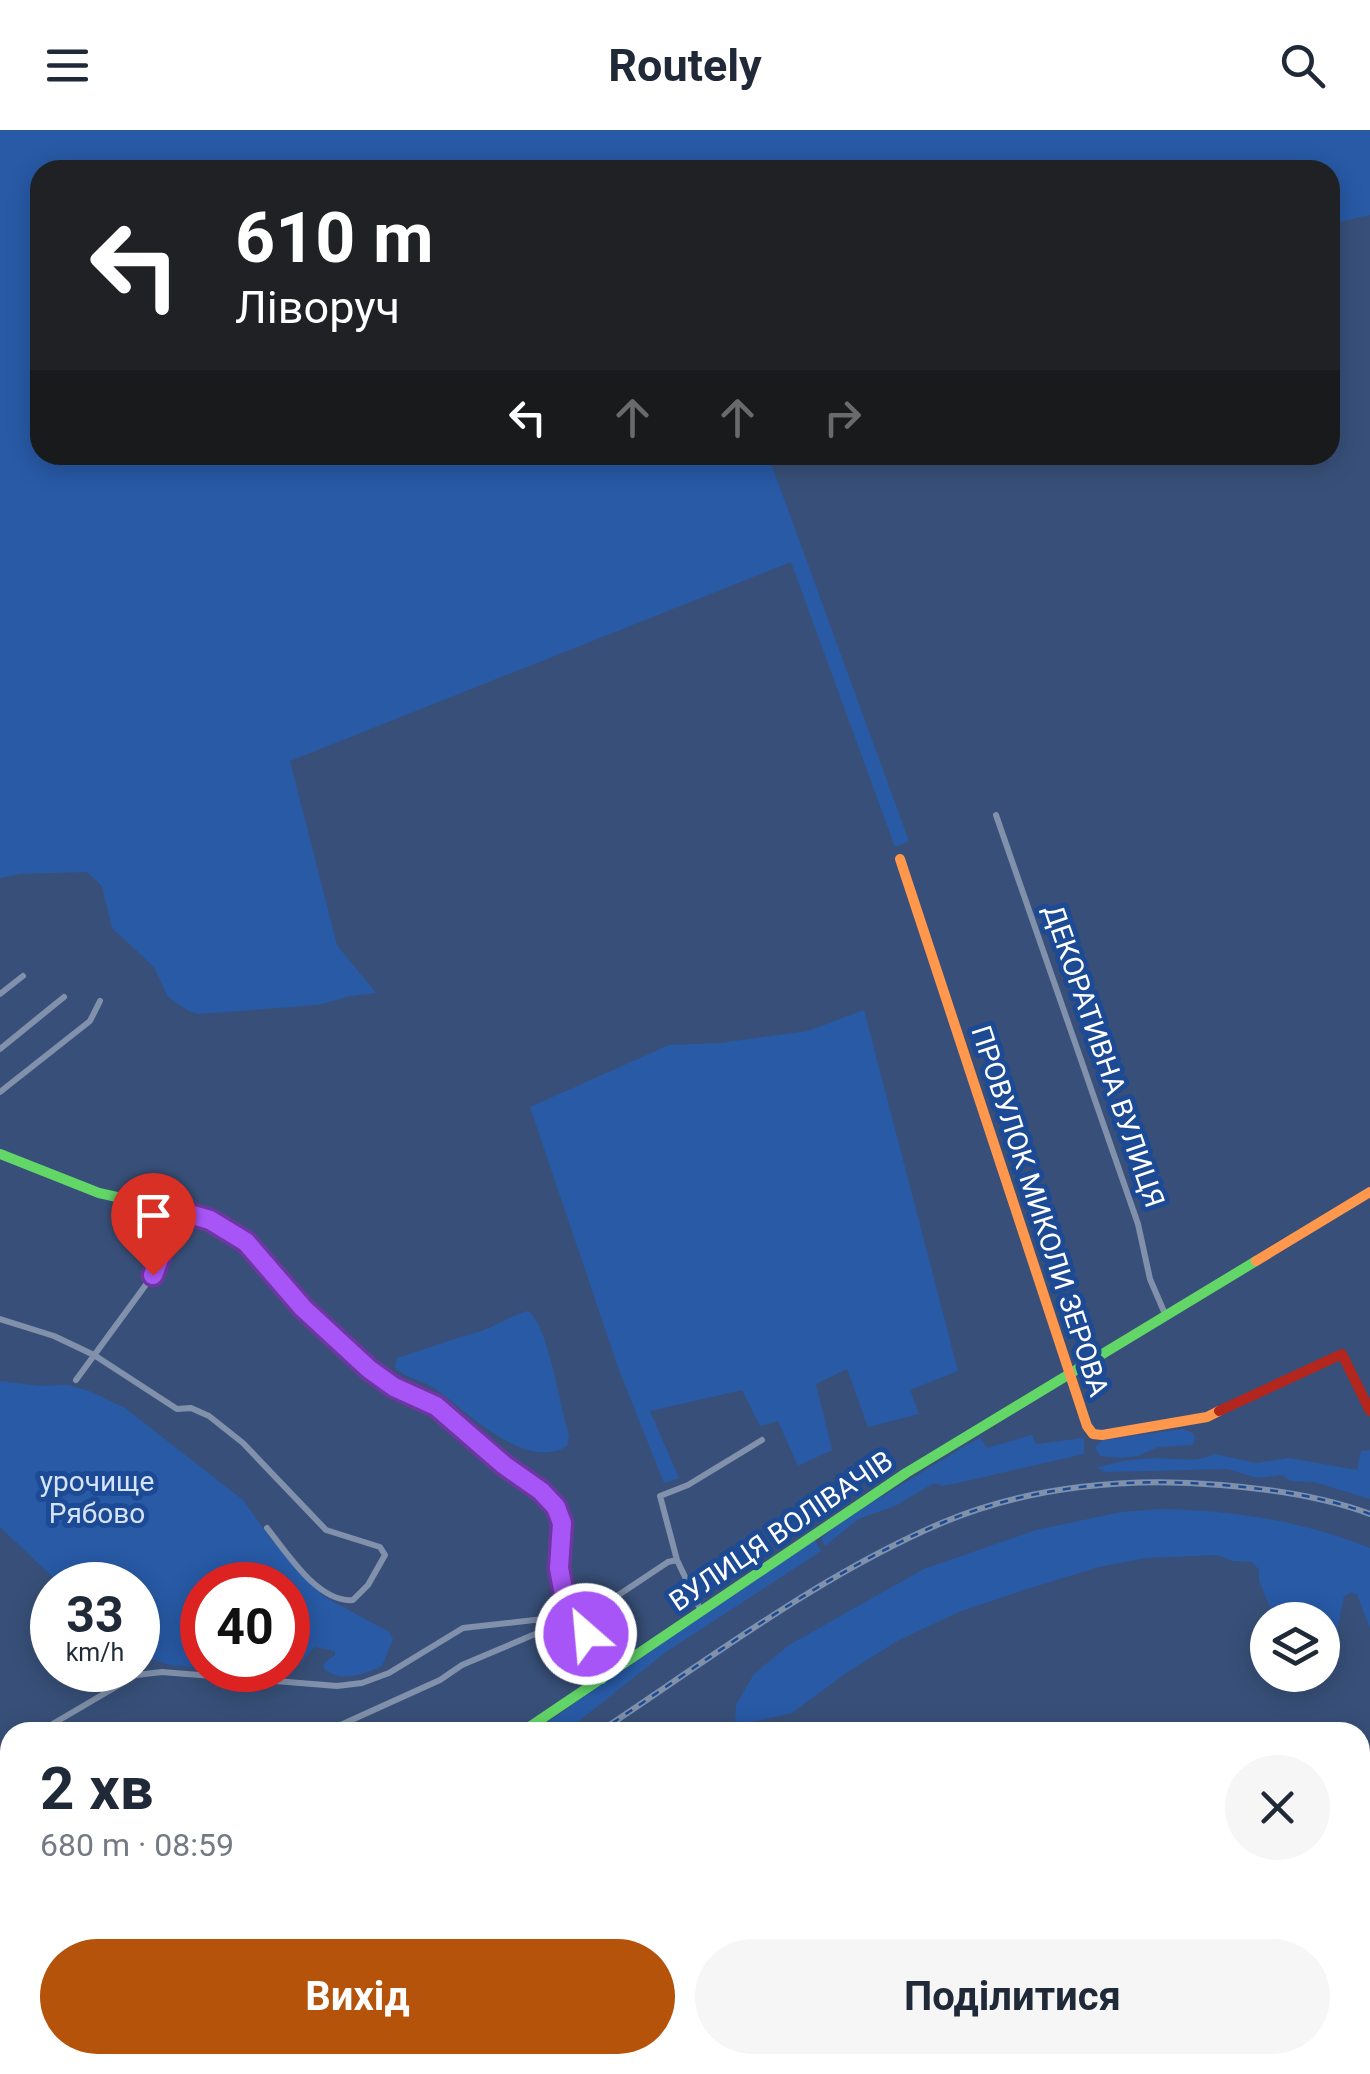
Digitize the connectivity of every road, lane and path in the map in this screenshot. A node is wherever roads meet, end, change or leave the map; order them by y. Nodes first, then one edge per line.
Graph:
1 (996, 815) dead end
2 (900, 858) dead end
3 (24, 976) dead end
4 (0, 994) edge
5 (64, 997) dead end
6 (100, 1001) dead end
7 (0, 1049) edge
8 (0, 1092) edge
9 (0, 1154) edge
10 (1370, 1192) edge
11 (183, 1212) junction
12 (1165, 1314) junction
13 (0, 1319) edge
14 (94, 1355) junction
15 (1070, 1373) junction
16 (76, 1380) dead end
17 (1370, 1411) edge
18 (762, 1440) dead end
19 (268, 1528) dead end
20 (677, 1560) junction
21 (702, 1612) junction
22 (573, 1618) junction
23 (602, 1679) junction
24 (56, 1722) edge
25 (347, 1722) edge
26 (537, 1722) edge

1 - 12 street, ДЕКОРАТИВНА ВУЛИЦЯ
2 - 15 street, ПРОВУЛОК МИКОЛИ ЗЕРОВА
3 - 4 street
5 - 7 street
6 - 8 street
9 - 11 street
10 - 12 street, ВУЛИЦЯ ВОЛІВАЧІВ
11 - 14 street
11 - 22 street
12 - 15 street, ВУЛИЦЯ ВОЛІВАЧІВ
13 - 14 street
14 - 16 street
14 - 19 street
15 - 17 street, ПРОВУЛОК МИКОЛИ ЗЕРОВА
15 - 21 street, ВУЛИЦЯ ВОЛІВАЧІВ
18 - 20 street
20 - 21 street
20 - 22 street
21 - 23 street, ВУЛИЦЯ ВОЛІВАЧІВ
22 - 23 street
22 - 24 street
22 - 25 street
23 - 26 street, ВУЛИЦЯ ВОЛІВАЧІВ

